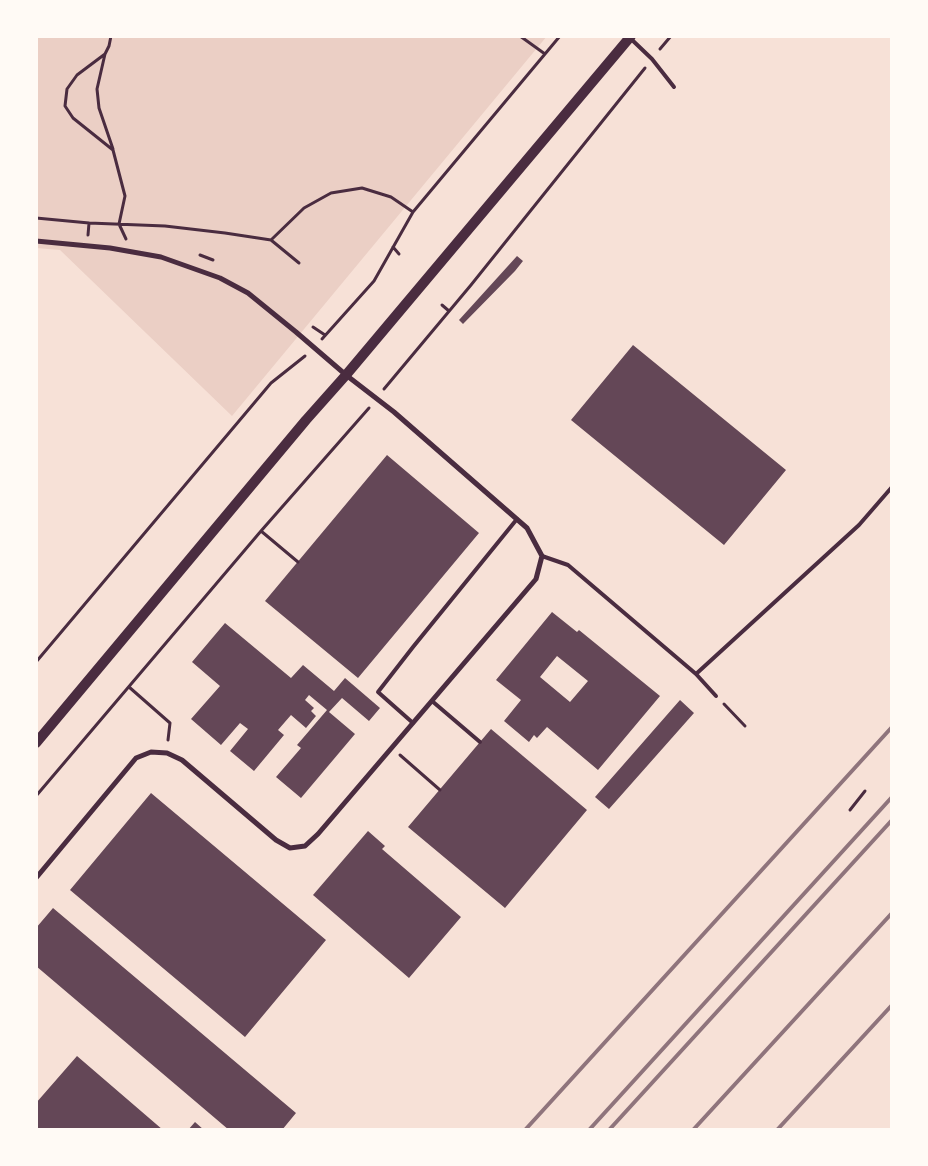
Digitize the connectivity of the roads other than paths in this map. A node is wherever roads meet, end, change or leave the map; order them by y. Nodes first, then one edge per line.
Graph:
1 (630, 37) edge
2 (674, 87) dead end
3 (36, 241) edge
4 (346, 375) junction
5 (892, 487) edge
6 (517, 519) junction
7 (542, 556) junction
8 (696, 674) junction
9 (716, 696) road end
10 (432, 701) junction
11 (413, 723) junction
12 (480, 742) dead end
13 (36, 743) edge
14 (36, 878) edge

1 - 2 lane
1 - 4 main road
3 - 4 street
4 - 6 street
4 - 13 main road
5 - 8 lane
6 - 7 street
6 - 11 lane
7 - 8 lane
7 - 10 street
8 - 9 lane
10 - 11 street
10 - 12 lane
11 - 14 street

